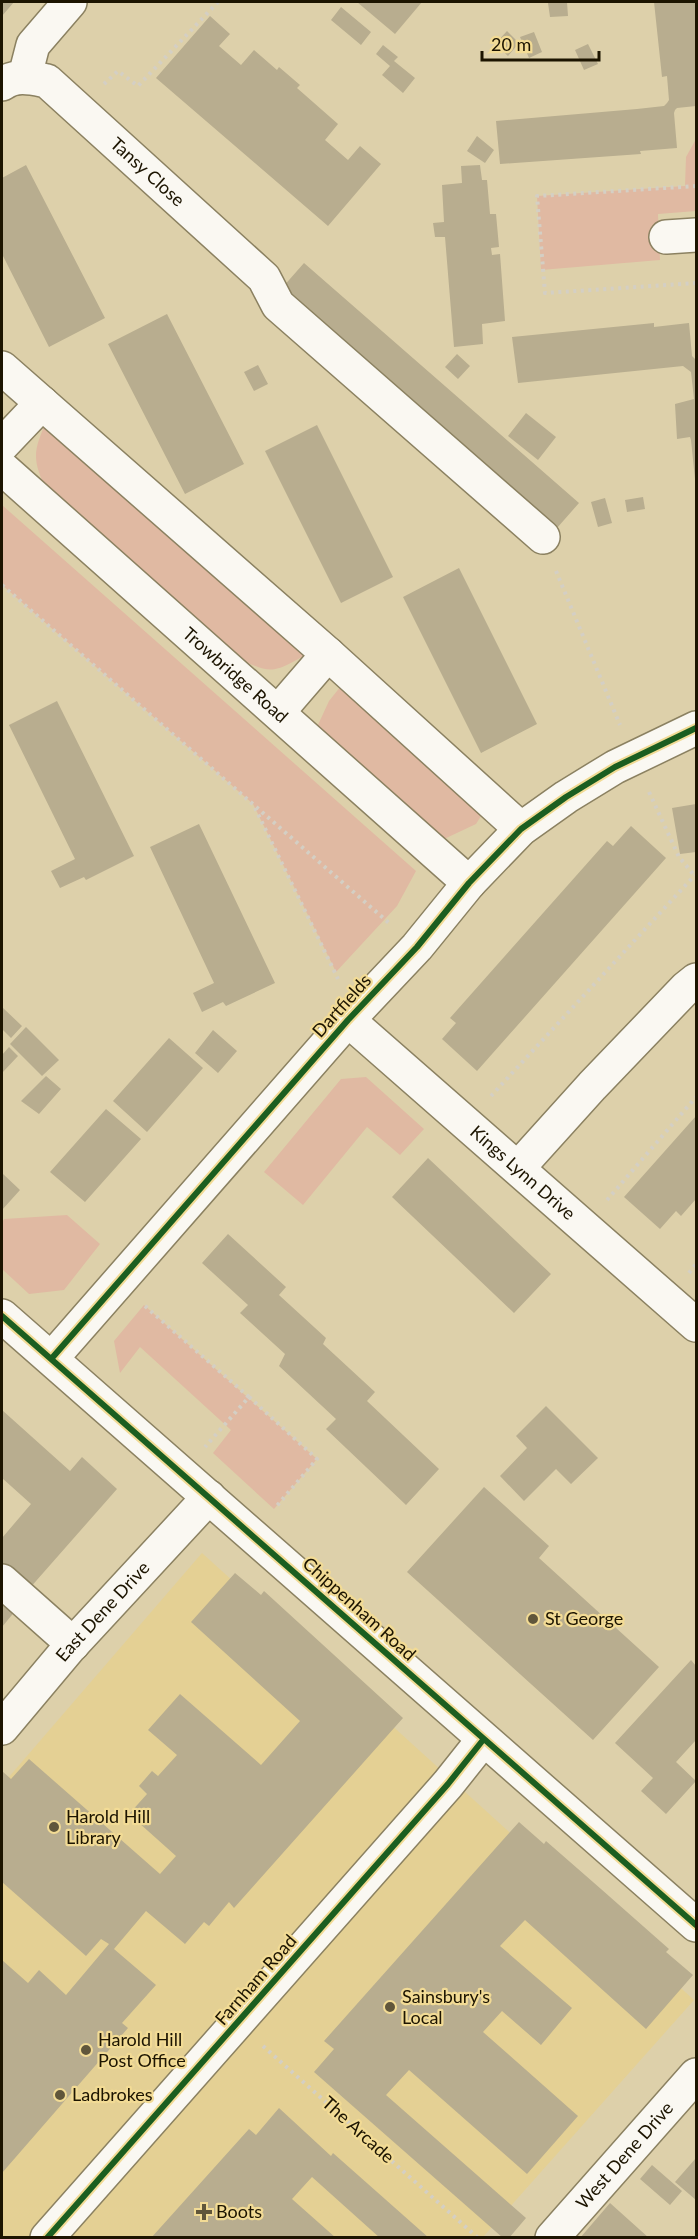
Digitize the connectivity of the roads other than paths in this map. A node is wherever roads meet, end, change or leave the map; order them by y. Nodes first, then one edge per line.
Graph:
1 (70, 2) edge
2 (13, 80) edge
3 (2, 368) edge
4 (42, 403) junction
5 (2, 445) edge
6 (2, 468) edge
7 (543, 537) road end
8 (328, 654) junction
9 (278, 712) junction
10 (696, 728) edge
11 (521, 829) junction
12 (469, 883) junction
13 (696, 980) edge
14 (348, 1020) junction
15 (518, 1168) junction
16 (2, 1316) edge
17 (696, 1325) edge
18 (52, 1358) junction
19 (209, 1497) junction
20 (2, 1581) edge
21 (73, 1644) junction
22 (2, 1728) edge
23 (483, 1740) junction
24 (696, 1925) edge
25 (696, 2075) edge
26 (47, 2238) edge
27 (552, 2238) edge

1 - 2 street, Tansy Close
2 - 7 street, Tansy Close
3 - 4 street
4 - 5 street
4 - 8 street
6 - 9 street, Trowbridge Road
8 - 9 street
8 - 11 street
9 - 12 street, Trowbridge Road
10 - 11 street, Dartfields
11 - 12 street, Dartfields
12 - 14 street, Dartfields
13 - 15 street
14 - 15 street, Kings Lynn Drive
14 - 18 street, Dartfields
15 - 17 street, Kings Lynn Drive
16 - 18 street, Chippenham Road
18 - 19 street, Chippenham Road
19 - 21 street, East Dene Drive
19 - 23 street, Chippenham Road
20 - 21 street
21 - 22 street, East Dene Drive
23 - 24 street, Chippenham Road
23 - 26 street, Farnham Road
25 - 27 street, West Dene Drive

